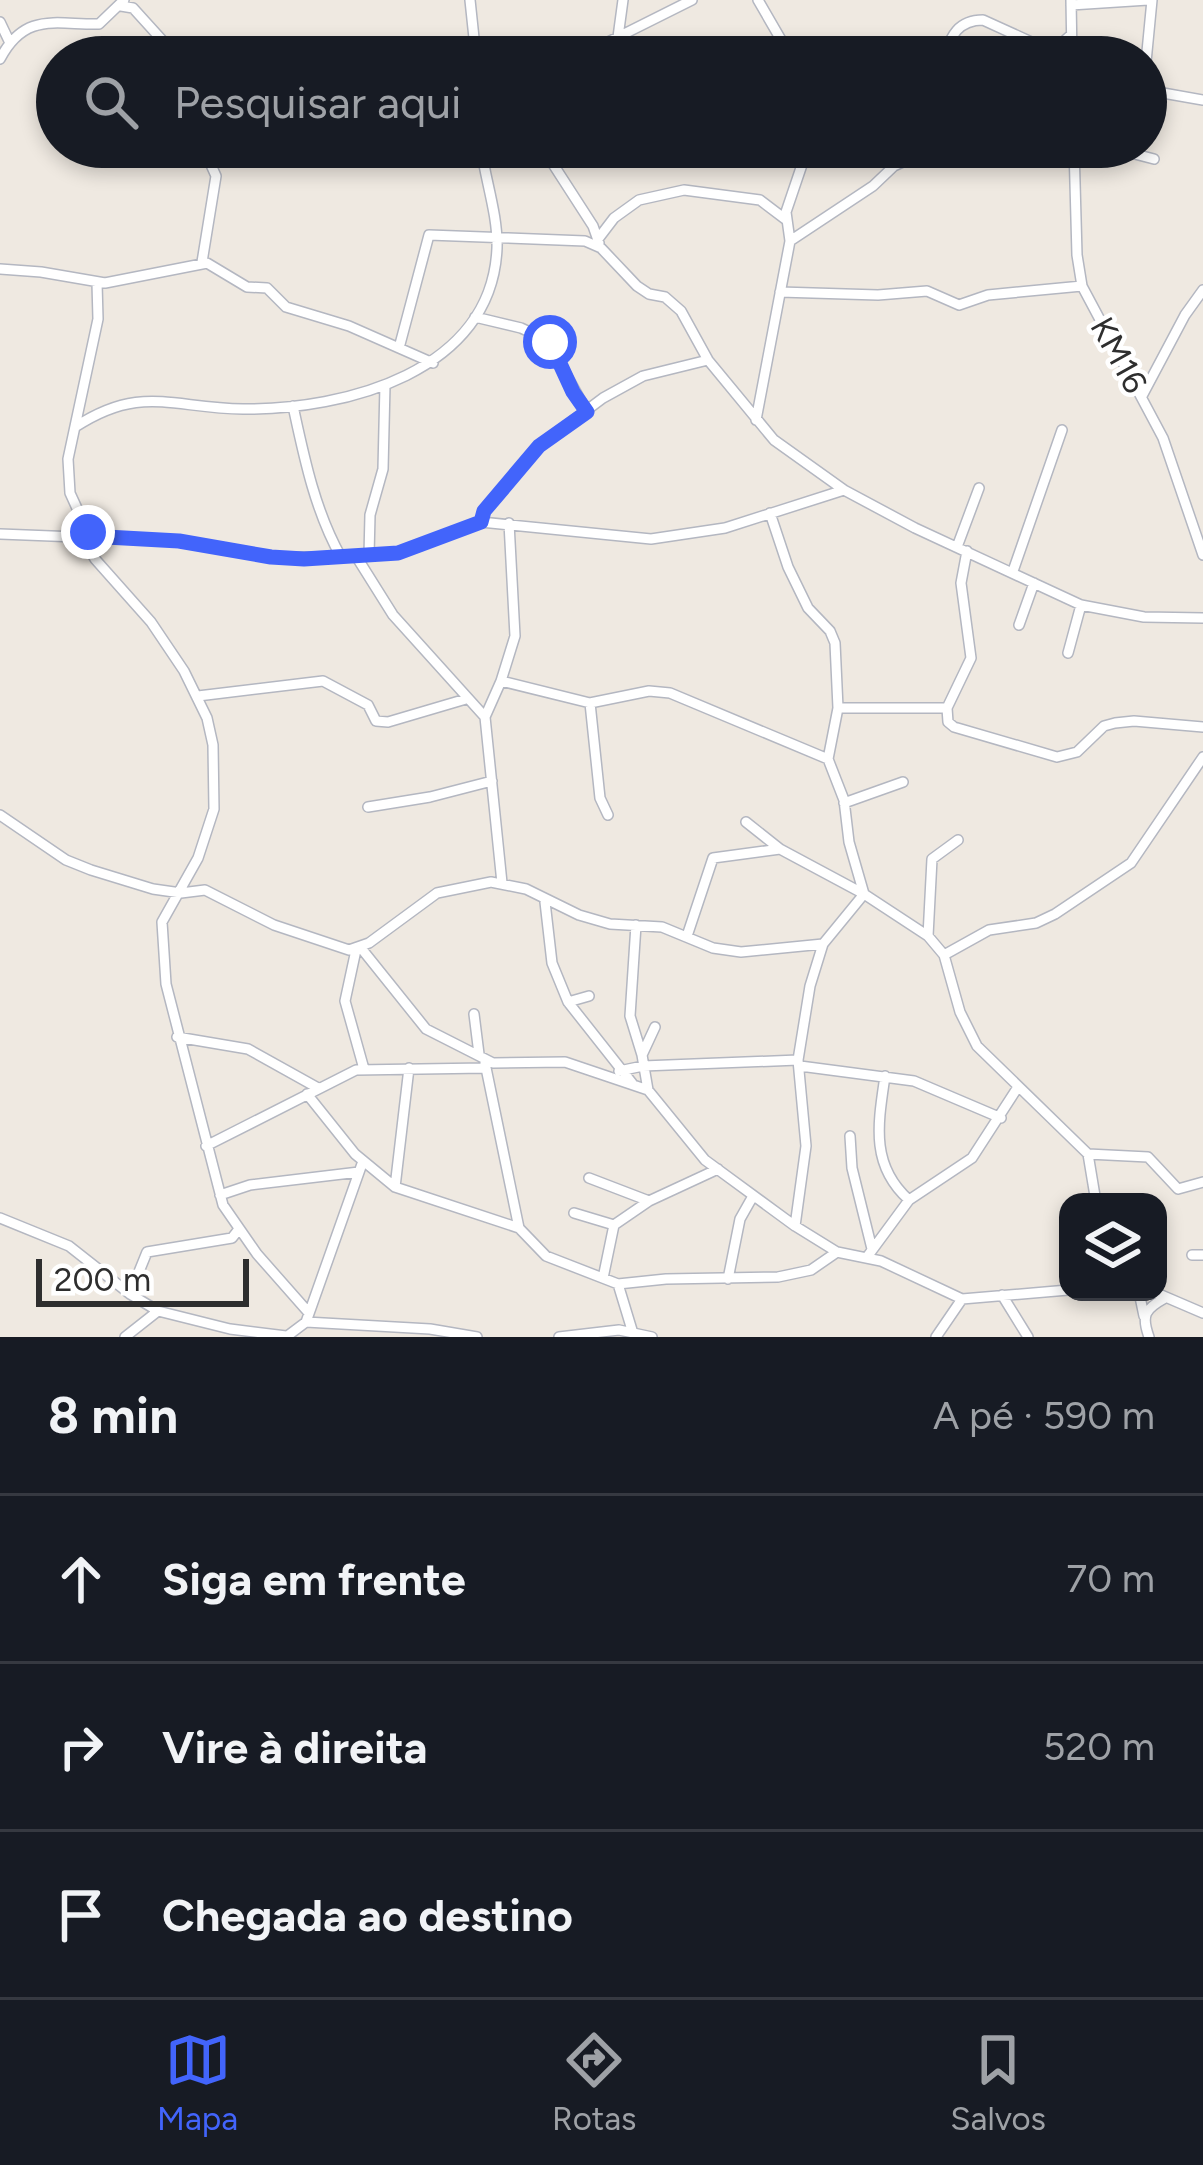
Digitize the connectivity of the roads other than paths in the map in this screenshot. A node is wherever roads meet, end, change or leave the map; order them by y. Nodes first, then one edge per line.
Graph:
1 (470, 0) edge
2 (623, 0) edge
3 (692, 0) edge
4 (758, 0) edge
5 (1150, 0) edge
6 (1071, 2) edge
7 (122, 3) edge
8 (0, 22) edge
9 (622, 31) junction
10 (1071, 35) edge
11 (158, 36) edge
12 (474, 36) edge
13 (614, 36) edge
14 (779, 36) edge
15 (954, 36) edge
16 (1014, 36) edge
17 (1148, 36) edge
18 (10, 44) junction
19 (0, 59) edge
20 (1167, 94) edge
21 (1203, 100) edge
22 (212, 168) edge
23 (485, 168) edge
24 (555, 168) edge
25 (803, 168) edge
26 (892, 168) edge
27 (1074, 168) edge
28 (787, 230) junction
29 (497, 240) junction
30 (600, 244) junction
31 (202, 262) junction
32 (0, 269) edge
33 (97, 283) junction
34 (1082, 286) junction
35 (1203, 290) edge
36 (780, 292) junction
37 (475, 317) junction
38 (399, 348) junction
39 (708, 360) junction
40 (433, 363) junction
41 (385, 385) junction
42 (1142, 396) junction
43 (292, 406) junction
44 (587, 412) junction
45 (756, 420) junction
46 (75, 427) junction
47 (1062, 430) dead end
48 (829, 478) junction
49 (979, 488) dead end
50 (844, 490) junction
51 (824, 494) junction
52 (770, 513) junction
53 (481, 522) junction
54 (509, 523) junction
55 (0, 534) edge
56 (88, 536) junction
57 (962, 549) junction
58 (369, 555) junction
59 (356, 556) junction
60 (1203, 556) edge
61 (340, 557) junction
62 (1013, 571) junction
63 (1034, 584) junction
64 (1081, 605) junction
65 (1203, 618) edge
66 (1019, 625) dead end
67 (1068, 652) dead end
68 (501, 681) junction
69 (198, 696) junction
70 (466, 699) junction
71 (590, 703) junction
72 (838, 708) junction
73 (947, 708) junction
74 (485, 717) junction
75 (1203, 727) edge
76 (1203, 757) edge
77 (828, 759) junction
78 (492, 781) junction
79 (903, 782) dead end
80 (844, 802) junction
81 (368, 807) dead end
82 (0, 815) edge
83 (608, 815) dead end
84 (746, 822) dead end
85 (958, 840) dead end
86 (780, 849) junction
87 (193, 869) junction
88 (502, 883) junction
89 (205, 890) junction
90 (181, 892) junction
91 (864, 894) junction
92 (545, 902) junction
93 (636, 925) junction
94 (687, 936) junction
95 (928, 936) junction
96 (823, 944) junction
97 (359, 949) junction
98 (944, 955) junction
99 (590, 996) dead end
100 (568, 1003) junction
101 (474, 1014) dead end
102 (655, 1027) dead end
103 (177, 1037) junction
104 (483, 1060) junction
105 (642, 1060) junction
106 (799, 1063) junction
107 (409, 1068) junction
108 (364, 1069) junction
109 (622, 1070) junction
110 (608, 1075) junction
111 (885, 1076) junction
112 (632, 1083) junction
113 (1018, 1088) junction
114 (648, 1090) junction
115 (312, 1091) junction
116 (1000, 1118) junction
117 (850, 1136) dead end
118 (206, 1146) junction
119 (1088, 1154) junction
120 (361, 1167) junction
121 (718, 1169) junction
122 (589, 1178) dead end
123 (1203, 1182) edge
124 (395, 1187) junction
125 (1094, 1193) edge
126 (220, 1195) junction
127 (753, 1196) junction
128 (909, 1200) junction
129 (649, 1202) junction
130 (574, 1213) dead end
131 (0, 1218) edge
132 (614, 1225) junction
133 (795, 1226) junction
134 (519, 1228) junction
135 (239, 1229) junction
136 (837, 1252) junction
137 (869, 1253) junction
138 (603, 1278) junction
139 (728, 1279) junction
140 (618, 1284) junction
141 (1059, 1291) edge
142 (130, 1294) junction
143 (1002, 1295) junction
144 (1167, 1298) edge
145 (962, 1299) junction
146 (1141, 1301) edge
147 (1154, 1301) edge
148 (158, 1311) junction
149 (1203, 1313) edge
150 (1144, 1316) junction
151 (309, 1319) junction
152 (632, 1330) junction
153 (124, 1337) edge
154 (286, 1337) edge
155 (322, 1337) edge
156 (477, 1337) edge
157 (559, 1337) edge
158 (652, 1337) edge
159 (936, 1337) edge
160 (1028, 1337) edge
161 (1149, 1337) edge

1 - 12 street
2 - 9 street
3 - 9 street
4 - 14 street
5 - 6 street
5 - 17 street
6 - 10 street
7 - 11 street
7 - 18 street
8 - 18 street
9 - 13 street
15 - 16 street
18 - 19 street
20 - 21 street
22 - 31 street
23 - 29 street
24 - 30 street
25 - 28 street
26 - 28 street
27 - 34 street, KM16
28 - 30 street
28 - 36 street
29 - 30 street
29 - 37 street
29 - 38 street
30 - 39 street
31 - 33 street
31 - 38 street
32 - 33 street
33 - 46 street
34 - 36 street
34 - 42 street, KM16
35 - 42 street
36 - 45 street
37 - 40 street
37 - 44 street
38 - 40 street
39 - 44 street
39 - 45 street
40 - 41 street
41 - 43 street
41 - 58 street
42 - 60 street, KM16
43 - 46 street
43 - 61 street
44 - 53 street
45 - 48 street
46 - 56 street
47 - 62 street
48 - 50 street
48 - 51 street
49 - 57 street
50 - 51 street
50 - 57 street
51 - 52 street
52 - 54 street
52 - 72 street
53 - 54 street
53 - 58 street
54 - 68 street
55 - 56 street
56 - 61 street
56 - 69 street
57 - 62 street
57 - 73 street
58 - 59 street
59 - 61 street
59 - 70 street
62 - 63 street
63 - 64 street
63 - 66 street
64 - 65 street
64 - 67 street
68 - 71 street
68 - 74 street
69 - 70 street
69 - 87 street
70 - 74 street
71 - 77 street
71 - 83 street
72 - 73 street
72 - 77 street
73 - 75 street
74 - 78 street
76 - 98 street
77 - 80 street
78 - 81 street
78 - 88 street
79 - 80 street
80 - 91 street
82 - 90 street
84 - 86 street
85 - 95 street
86 - 91 street
86 - 94 street
87 - 89 street
87 - 90 street
88 - 92 street
88 - 97 street
89 - 90 street
89 - 97 street
90 - 103 street
91 - 95 street
91 - 96 street
92 - 93 street
92 - 100 street
93 - 94 street
93 - 105 street
94 - 96 street
95 - 98 street
96 - 106 street
97 - 104 street
97 - 108 street
98 - 113 street
99 - 100 street
100 - 109 street
101 - 104 street
102 - 105 street
103 - 115 street
103 - 118 street
104 - 107 street
104 - 110 street
104 - 134 street
105 - 106 street
105 - 109 street
105 - 114 street
106 - 111 street
106 - 133 street
107 - 108 street
107 - 124 street
108 - 115 street
109 - 110 street
109 - 112 street
110 - 112 street
111 - 116 street
111 - 128 street
112 - 114 street
113 - 116 street
113 - 119 street
114 - 121 street
115 - 118 street
115 - 120 street
116 - 128 street
117 - 137 street
118 - 126 street
119 - 123 street
119 - 125 street
120 - 124 street
120 - 126 street
120 - 151 street
121 - 127 street
121 - 129 street
122 - 129 street
124 - 134 street
126 - 135 street
127 - 133 street
127 - 139 street
128 - 137 street
129 - 132 street
130 - 132 street
131 - 142 street
132 - 138 street
133 - 136 street
134 - 138 street
135 - 142 street
135 - 151 street
136 - 137 street
136 - 139 street
137 - 145 street
138 - 140 street
139 - 140 street
140 - 152 street
141 - 143 street
142 - 148 street
143 - 145 street
143 - 160 street
144 - 149 street
145 - 159 street
146 - 150 street
147 - 150 street
148 - 153 street
148 - 154 street
150 - 161 street
151 - 154 street
151 - 155 street
151 - 156 street
152 - 157 street
152 - 158 street

